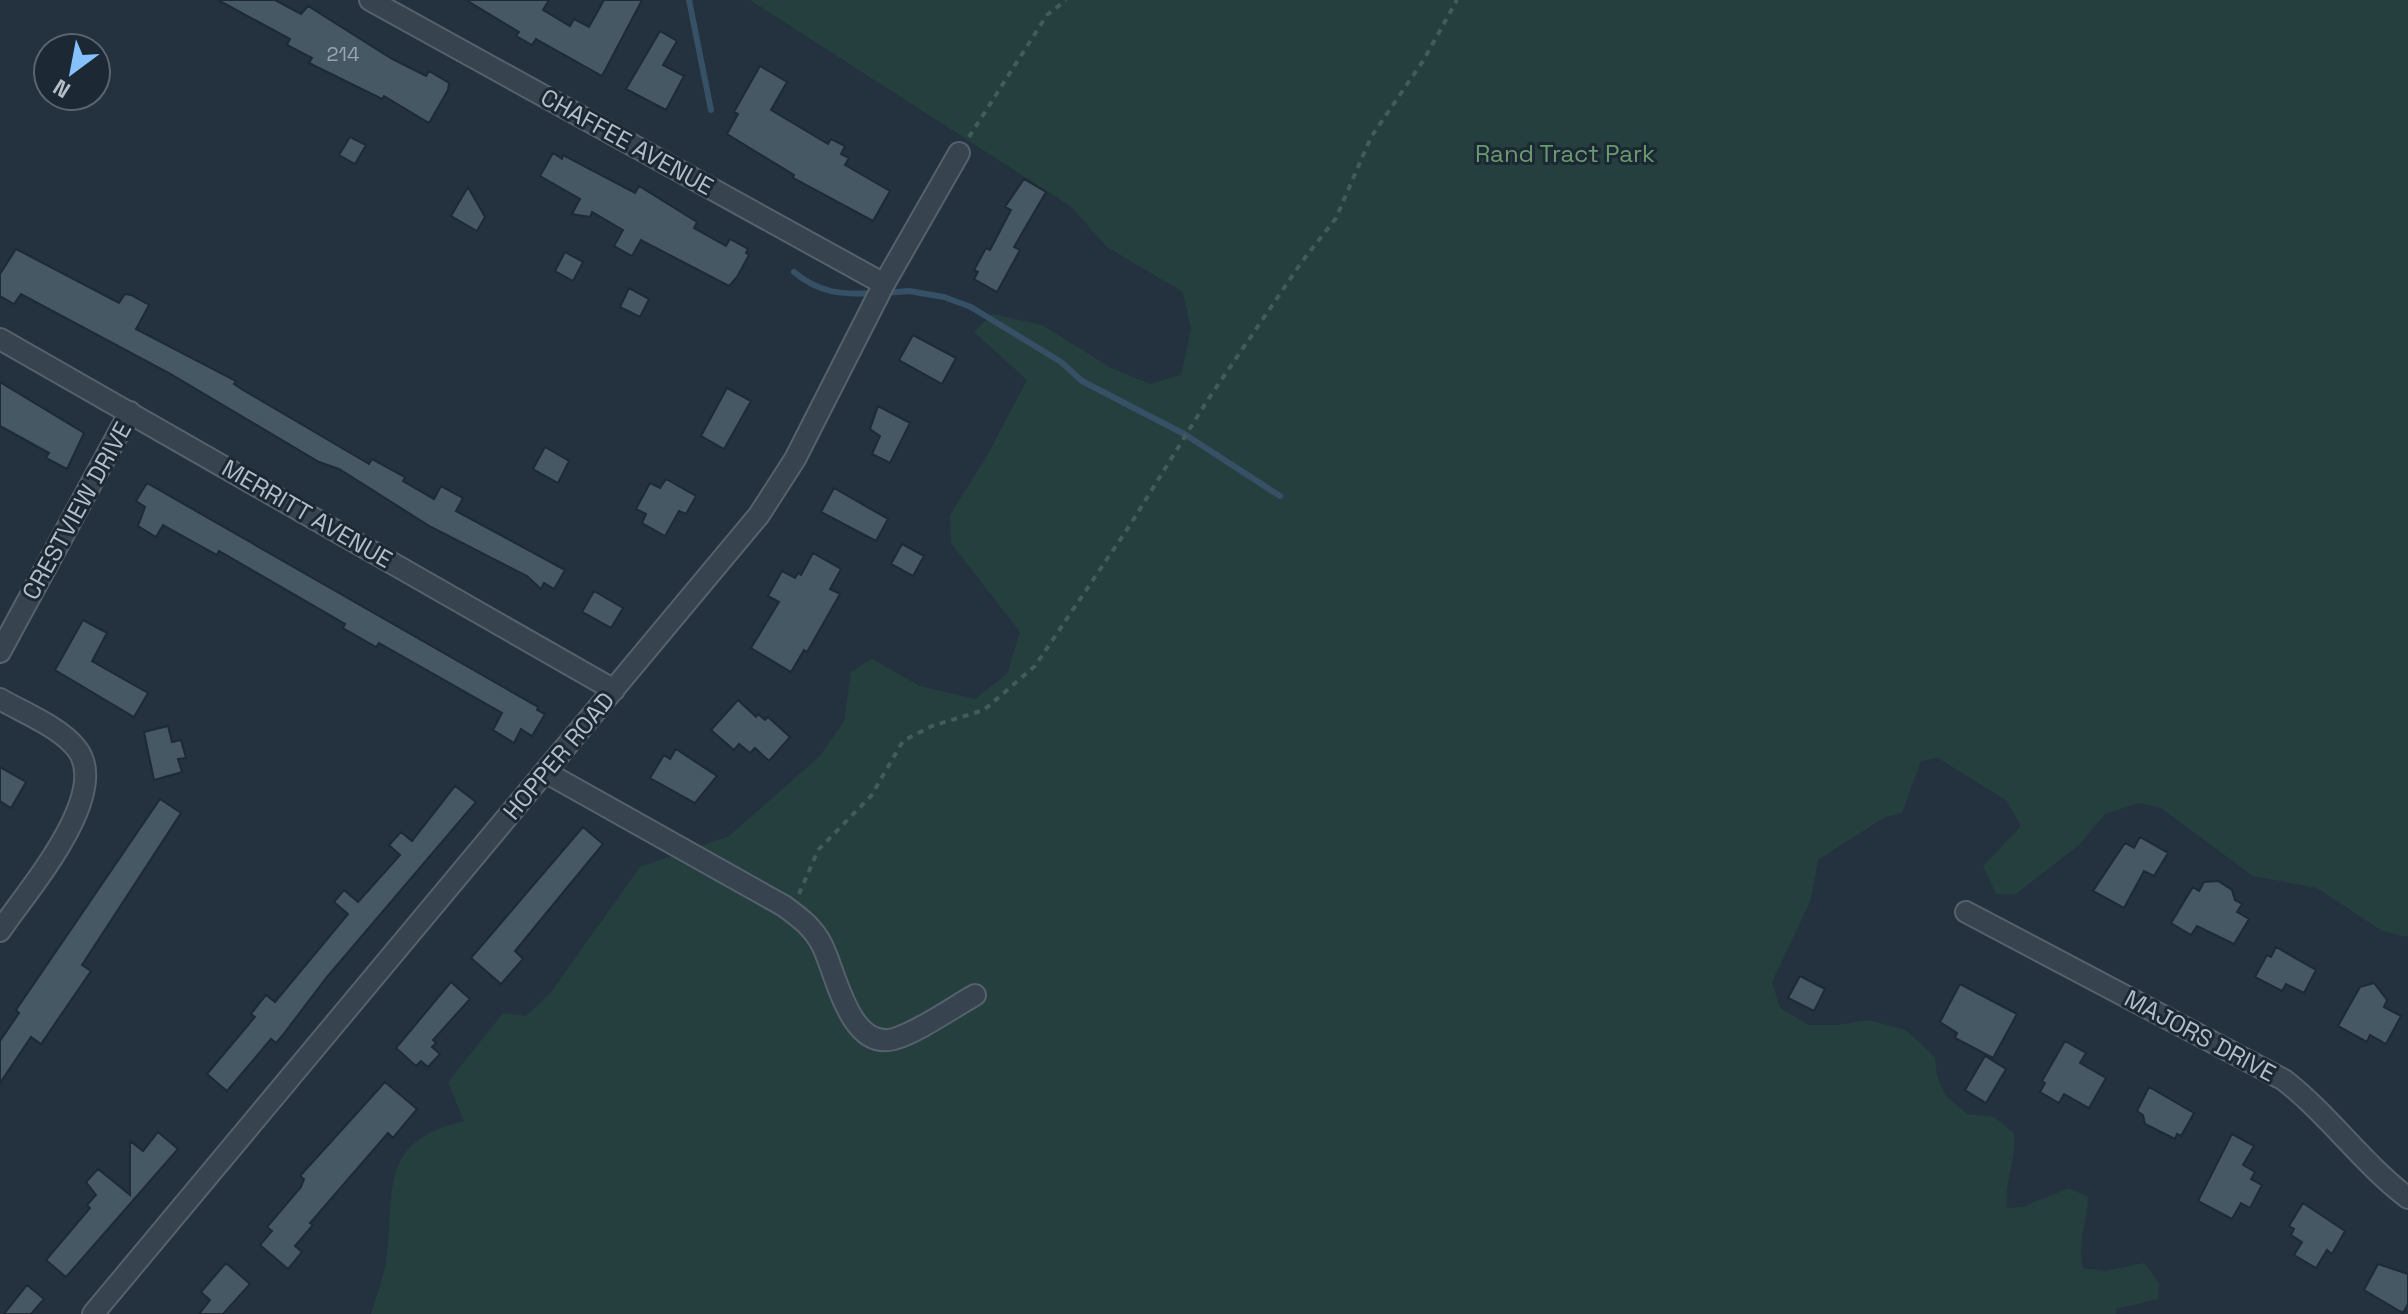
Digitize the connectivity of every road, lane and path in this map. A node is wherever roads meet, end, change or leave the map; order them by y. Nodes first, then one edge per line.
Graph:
1 (370, 0) edge
2 (1066, 0) edge
3 (1457, 0) edge
4 (959, 153) joint
5 (884, 284) junction
6 (0, 339) edge
7 (130, 412) junction
8 (0, 652) edge
9 (614, 690) junction
10 (0, 699) edge
11 (547, 773) junction
12 (791, 911) junction
13 (1966, 912) dead end
14 (0, 931) edge
15 (975, 995) dead end
16 (2408, 1198) edge
17 (93, 1314) edge

1 - 5 street, CHAFFEE AVENUE
2 - 4 path
3 - 12 path
4 - 5 street, HOPPER ROAD
5 - 9 street, HOPPER ROAD
6 - 7 street, MERRITT AVENUE
7 - 8 street, CRESTVIEW DRIVE
7 - 9 street, MERRITT AVENUE
9 - 11 street, HOPPER ROAD
10 - 14 street
11 - 12 street
11 - 17 street, HOPPER ROAD
12 - 15 street
13 - 16 street, MAJORS DRIVE

